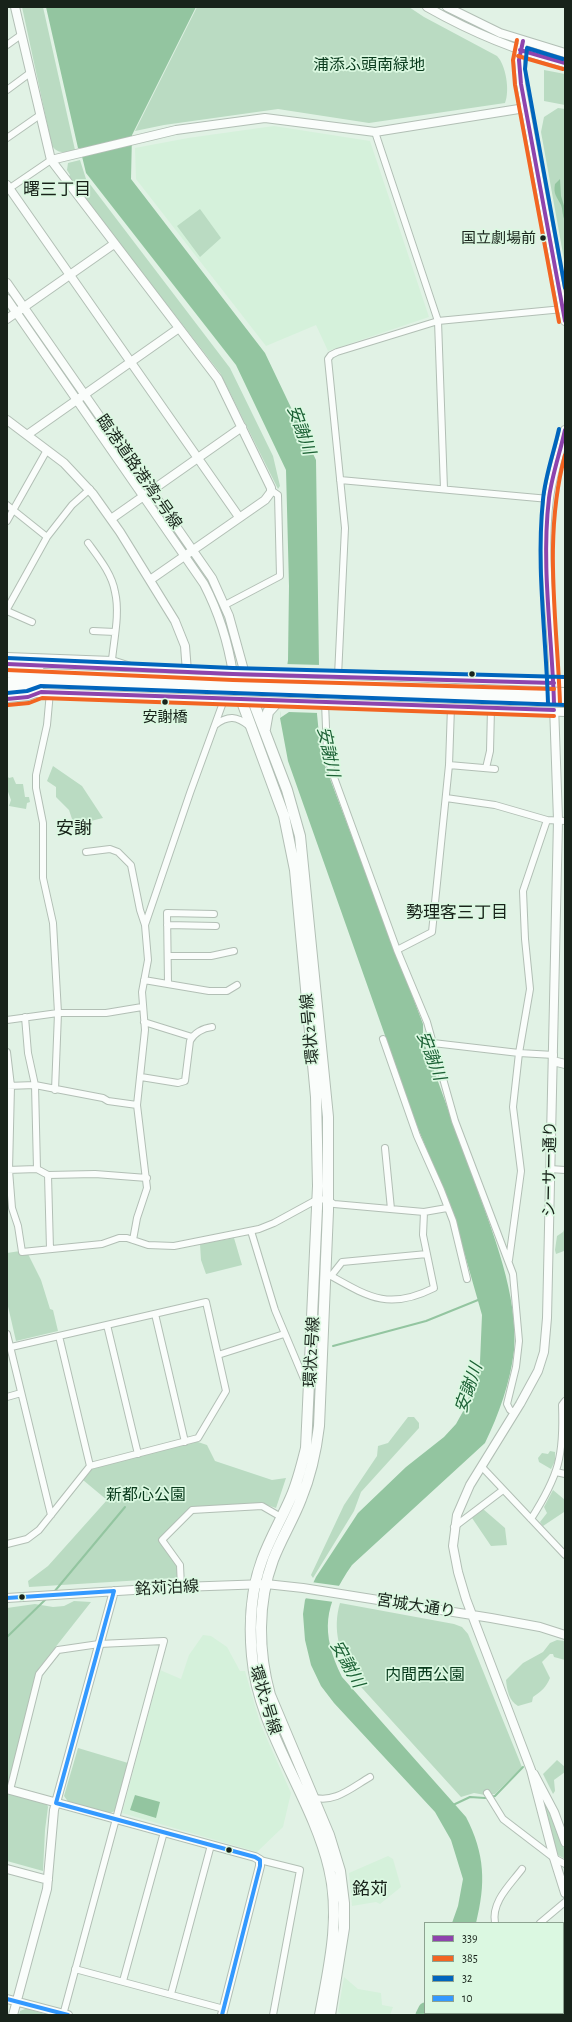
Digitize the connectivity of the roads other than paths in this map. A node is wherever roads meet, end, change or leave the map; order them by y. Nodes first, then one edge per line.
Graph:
1 (15, 7) edge
2 (427, 7) edge
3 (447, 7) edge
4 (21, 35) junction
5 (523, 41) junction
6 (7, 45) edge
7 (520, 50) junction
8 (565, 53) edge
9 (565, 63) edge
10 (30, 73) junction
11 (7, 90) edge
12 (525, 108) junction
13 (40, 115) junction
14 (374, 132) junction
15 (7, 138) edge
16 (51, 160) junction
17 (8, 188) edge
18 (114, 244) junction
19 (69, 274) junction
20 (7, 283) edge
21 (7, 299) edge
22 (24, 307) junction
23 (564, 309) edge
24 (16, 312) junction
25 (7, 319) edge
26 (438, 321) junction
27 (565, 321) edge
28 (179, 328) junction
29 (131, 362) junction
30 (84, 394) junction
31 (77, 400) junction
32 (7, 420) edge
33 (242, 427) junction
34 (565, 432) edge
35 (26, 435) junction
36 (47, 450) junction
37 (198, 458) junction
38 (340, 480) junction
39 (90, 489) junction
40 (444, 489) junction
41 (271, 490) junction
42 (152, 491) junction
43 (144, 496) junction
44 (549, 499) junction
45 (7, 504) edge
46 (14, 509) junction
47 (239, 517) junction
48 (111, 519) junction
49 (7, 521) edge
50 (47, 537) junction
51 (88, 543) dead end
52 (193, 550) junction
53 (186, 555) junction
54 (150, 580) junction
55 (225, 605) junction
56 (7, 610) edge
57 (32, 622) dead end
58 (93, 631) dead end
59 (115, 632) junction
60 (7, 656) edge
61 (112, 660) junction
62 (7, 664) edge
63 (142, 670) junction
64 (7, 672) edge
65 (187, 672) junction
66 (233, 674) junction
67 (245, 674) junction
68 (338, 676) junction
69 (7, 682) edge
70 (554, 683) junction
71 (565, 683) edge
72 (44, 685) junction
73 (7, 691) edge
74 (565, 693) edge
75 (7, 699) edge
76 (224, 700) junction
77 (240, 700) junction
78 (253, 700) junction
79 (280, 700) junction
80 (322, 702) junction
81 (565, 702) edge
82 (451, 707) junction
83 (491, 708) junction
84 (554, 710) junction
85 (565, 711) edge
86 (215, 725) junction
87 (251, 727) junction
88 (265, 730) junction
89 (449, 765) junction
90 (486, 768) junction
91 (495, 769) dead end
92 (446, 798) junction
93 (547, 820) junction
94 (562, 820) edge
95 (86, 852) dead end
96 (214, 914) dead end
97 (145, 925) junction
98 (167, 925) junction
99 (216, 926) dead end
100 (397, 950) junction
101 (234, 951) dead end
102 (168, 956) junction
103 (144, 980) junction
104 (168, 983) junction
105 (237, 986) dead end
106 (142, 1007) junction
107 (58, 1012) junction
108 (25, 1017) junction
109 (7, 1020) edge
110 (144, 1022) junction
111 (212, 1027) dead end
112 (192, 1037) junction
113 (383, 1040) dead end
114 (433, 1043) junction
115 (7, 1052) edge
116 (519, 1053) junction
117 (554, 1058) junction
118 (565, 1064) edge
119 (141, 1077) junction
120 (35, 1085) junction
121 (9, 1086) edge
122 (55, 1090) junction
123 (137, 1105) junction
124 (384, 1148) dead end
125 (37, 1169) junction
126 (550, 1169) junction
127 (8, 1170) edge
128 (565, 1170) edge
129 (48, 1175) junction
130 (147, 1178) junction
131 (323, 1200) junction
132 (447, 1208) junction
133 (391, 1209) junction
134 (424, 1212) junction
135 (251, 1232) junction
136 (133, 1240) junction
137 (50, 1249) junction
138 (427, 1254) junction
139 (509, 1262) junction
140 (324, 1274) junction
141 (468, 1279) dead end
142 (155, 1314) junction
143 (107, 1325) junction
144 (7, 1334) edge
145 (284, 1334) junction
146 (59, 1336) junction
147 (9, 1348) edge
148 (218, 1355) junction
149 (316, 1380) junction
150 (21, 1393) junction
151 (7, 1397) edge
152 (565, 1400) edge
153 (515, 1412) junction
154 (564, 1435) edge
155 (185, 1442) junction
156 (138, 1454) junction
157 (90, 1466) junction
158 (482, 1467) junction
159 (556, 1472) junction
160 (565, 1474) edge
161 (503, 1490) junction
162 (51, 1515) junction
163 (281, 1517) junction
164 (531, 1519) junction
165 (454, 1527) junction
166 (7, 1544) edge
167 (565, 1555) edge
168 (255, 1584) junction
169 (266, 1584) junction
170 (182, 1587) junction
171 (114, 1591) junction
172 (7, 1598) edge
173 (473, 1615) junction
174 (565, 1635) edge
175 (99, 1644) junction
176 (531, 1770) junction
177 (370, 1777) dead end
178 (10, 1790) joint
179 (488, 1793) dead end
180 (312, 1797) junction
181 (56, 1803) junction
182 (116, 1818) junction
183 (164, 1832) junction
184 (565, 1842) edge
185 (211, 1845) junction
186 (554, 1858) junction
187 (260, 1860) junction
188 (565, 1864) edge
189 (7, 1869) edge
190 (522, 1869) dead end
191 (48, 1880) junction
192 (565, 1893) edge
193 (565, 1902) edge
194 (495, 1922) edge
195 (542, 1922) edge
196 (75, 1968) junction
197 (123, 1981) junction
198 (170, 1994) junction
199 (7, 1999) edge
200 (17, 2001) junction
201 (223, 2012) edge
202 (13, 2015) edge
203 (64, 2015) edge
204 (274, 2015) edge
205 (320, 2015) edge
206 (330, 2015) edge

1 - 4 street
2 - 7 street
3 - 5 street
4 - 6 street
4 - 10 street
5 - 7 street
5 - 8 street
7 - 9 street
7 - 12 street
10 - 11 street
10 - 13 street
12 - 14 street
12 - 23 street
13 - 15 street
13 - 16 street
14 - 16 street
14 - 26 street
16 - 17 street
16 - 18 street
17 - 19 street
18 - 19 street
18 - 28 street
19 - 22 street
19 - 29 street
20 - 22 street, 臨港道路港湾2号線
21 - 24 street, 臨港道路港湾2号線
22 - 24 street
22 - 30 street, 臨港道路港湾2号線
23 - 26 street
23 - 27 street
24 - 25 street
24 - 31 street, 臨港道路港湾2号線
26 - 38 street
26 - 40 street
28 - 29 street
28 - 33 street
29 - 30 street
29 - 37 street
30 - 31 street
30 - 42 street, 臨港道路港湾2号線
31 - 35 street
31 - 43 street, 臨港道路港湾2号線
32 - 35 street
33 - 37 street
33 - 41 street
34 - 44 street, シーサー通り
35 - 36 street
36 - 39 street
36 - 46 street
37 - 42 street
37 - 47 street
38 - 40 street
38 - 68 street
39 - 48 street
39 - 50 street
40 - 44 street
41 - 47 street
41 - 55 street
42 - 43 street
42 - 52 street, 臨港道路港湾2号線
43 - 48 street
43 - 53 street, 臨港道路港湾2号線
44 - 70 street, シーサー通り
45 - 46 street
46 - 49 street
46 - 50 street
47 - 52 street
48 - 54 street
50 - 56 street
51 - 59 street
52 - 53 street
52 - 55 street, 臨港道路港湾2号線
53 - 54 street
53 - 66 street, 臨港道路港湾2号線
54 - 65 street
55 - 67 street, 臨港道路港湾2号線
56 - 57 street
58 - 59 street
59 - 61 street
60 - 61 street
61 - 63 street
62 - 63 main road
63 - 65 main road
64 - 72 main road
65 - 66 main road
66 - 67 main road
66 - 76 street
66 - 77 main road, 環状2号線
67 - 68 main road
67 - 78 main road, 環状2号線
68 - 70 main road
69 - 72 main road
70 - 71 main road
70 - 84 street, シーサー通り
72 - 73 main road
72 - 74 main road, bridge
72 - 75 street
72 - 76 main road
72 - 81 main road, bridge
72 - 107 street
76 - 77 main road
76 - 86 street
77 - 78 main road
77 - 87 main road, 環状2号線
78 - 79 main road
78 - 88 main road, 環状2号線
79 - 80 main road
79 - 88 main road
80 - 82 main road
80 - 100 street
82 - 83 main road
82 - 89 street
83 - 84 main road
83 - 90 street
84 - 85 main road
84 - 94 street, シーサー通り
86 - 87 street
86 - 97 street
87 - 131 main road, 環状2号線
88 - 131 main road, 環状2号線
89 - 90 street
89 - 92 street
90 - 91 street
92 - 93 street
92 - 100 street
93 - 94 street
93 - 116 street
94 - 117 street, シーサー通り
95 - 97 street
96 - 98 street
97 - 103 street
98 - 99 street
98 - 102 street
100 - 114 street
101 - 102 street
102 - 104 street
103 - 104 street
103 - 106 street
104 - 105 street
106 - 107 street
106 - 110 street
107 - 108 street
107 - 122 street
108 - 109 street
108 - 120 street
110 - 112 street
110 - 119 street
111 - 112 street
112 - 119 street
113 - 132 street
114 - 116 street
114 - 139 street
115 - 121 street
116 - 117 street
116 - 139 street
117 - 118 street
117 - 126 street, シーサー通り
119 - 123 street
120 - 121 street
120 - 122 street
120 - 125 street
121 - 127 street
122 - 123 street
123 - 130 street
124 - 133 street
125 - 127 street
125 - 129 street
126 - 128 street
126 - 153 street, シーサー通り
127 - 137 street
129 - 130 street
129 - 137 street
130 - 136 street
131 - 133 street
131 - 135 street
131 - 140 main road, 環状2号線
132 - 134 street
132 - 141 street
133 - 134 street
134 - 138 street
135 - 136 street
135 - 145 street
136 - 137 street
138 - 140 street
138 - 140 street
139 - 153 street
140 - 149 main road, 環状2号線
142 - 143 street
142 - 148 street
142 - 155 street
143 - 146 street
143 - 156 street
144 - 147 street
145 - 148 street
145 - 149 street
146 - 147 street
146 - 157 street
147 - 150 street
148 - 155 street
149 - 163 main road, 環状2号線
149 - 169 main road, 環状2号線
150 - 151 street
150 - 162 street
152 - 154 street
153 - 158 street, シーサー通り
154 - 159 street
155 - 156 street
156 - 157 street
157 - 162 street
158 - 161 street
158 - 165 street, シーサー通り
159 - 160 street
159 - 164 street
161 - 164 street
161 - 165 street
162 - 166 street
163 - 168 main road, 環状2号線
163 - 170 street
164 - 167 street
165 - 173 street, シーサー通り
168 - 169 street, 銘苅泊線
168 - 170 street, 銘苅泊線
168 - 205 main road, 環状2号線
169 - 173 street, 宮城大通り
169 - 180 main road, 環状2号線
170 - 171 street, 銘苅泊線
171 - 172 street, 銘苅泊線
171 - 175 street
173 - 174 street, 宮城大通り
173 - 176 street, シーサー通り
175 - 178 street
175 - 181 street
175 - 182 street
176 - 184 street
176 - 186 street
177 - 180 street
178 - 181 street
179 - 186 street
180 - 206 main road, 環状2号線
181 - 182 street
181 - 191 street
182 - 183 street
182 - 196 street
183 - 185 street
183 - 197 street
185 - 187 street
185 - 198 street
186 - 188 street
186 - 192 street
187 - 201 street
187 - 204 street
189 - 191 street
190 - 194 street
191 - 200 street
193 - 195 street
196 - 197 street
196 - 203 street
197 - 198 street
198 - 201 street
199 - 200 street
200 - 202 street
200 - 203 street

